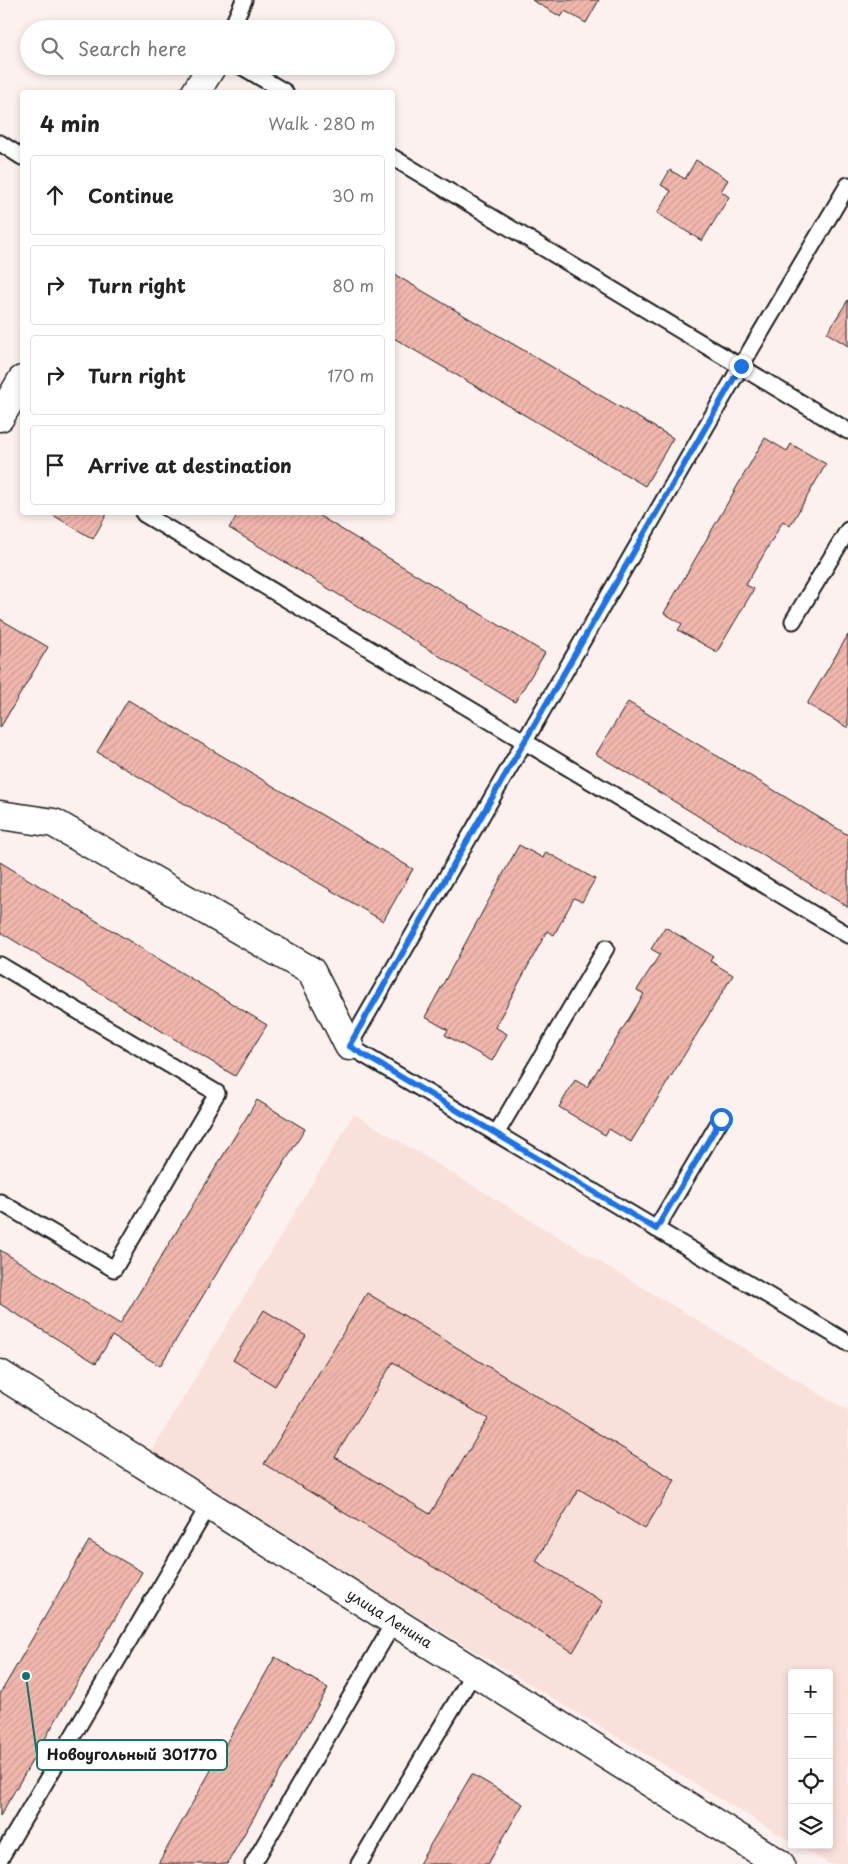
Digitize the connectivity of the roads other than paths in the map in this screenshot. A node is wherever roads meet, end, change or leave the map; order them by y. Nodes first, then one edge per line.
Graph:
1 (244, 0) edge
2 (235, 20) edge
3 (206, 75) edge
4 (256, 75) edge
5 (197, 90) edge
6 (282, 90) edge
7 (0, 143) edge
8 (20, 156) edge
9 (395, 159) edge
10 (848, 185) edge
11 (741, 366) junction
12 (20, 383) edge
13 (0, 417) edge
14 (848, 430) edge
15 (146, 515) edge
16 (848, 530) edge
17 (793, 621) dead end
18 (524, 742) junction
19 (0, 815) edge
20 (848, 935) edge
21 (606, 948) dead end
22 (0, 966) edge
23 (349, 1046) junction
24 (721, 1119) dead end
25 (496, 1134) junction
26 (0, 1202) edge
27 (656, 1229) junction
28 (848, 1344) edge
29 (0, 1374) edge
30 (209, 1506) junction
31 (394, 1622) junction
32 (474, 1672) junction
33 (0, 1859) edge
34 (253, 1864) edge
35 (359, 1864) edge
36 (780, 1864) edge

1 - 2 lane
3 - 5 street
4 - 6 lane
7 - 8 lane
9 - 11 lane
10 - 11 lane
11 - 14 lane
11 - 18 lane
12 - 13 street
15 - 18 lane
16 - 17 lane
18 - 20 lane
18 - 23 lane
19 - 23 street
21 - 25 lane
22 - 26 lane
23 - 25 lane
24 - 27 lane
25 - 27 lane
27 - 28 lane
29 - 30 street, улица Ленина
30 - 31 street, улица Ленина
30 - 33 lane
31 - 32 street, улица Ленина
31 - 34 lane
32 - 35 lane
32 - 36 street, улица Ленина

